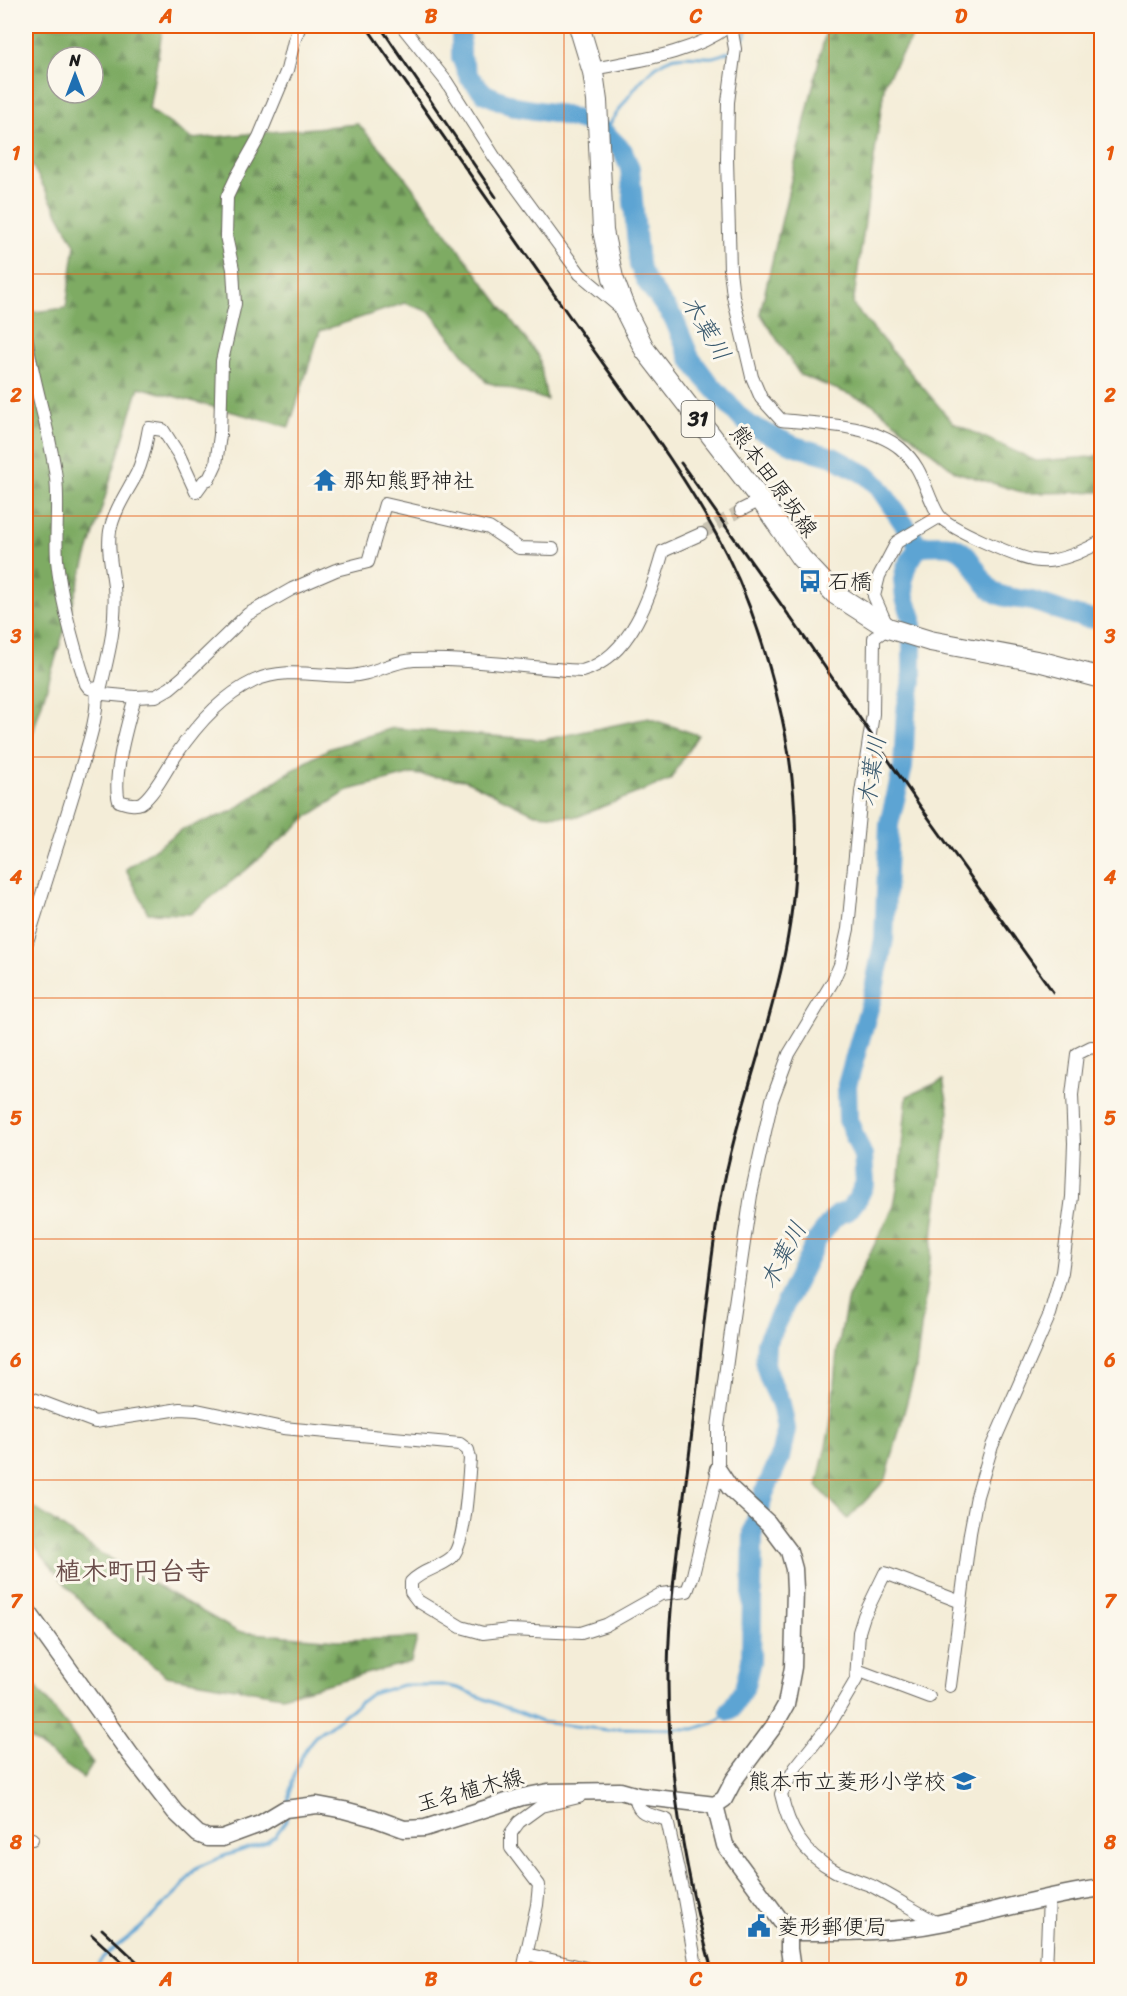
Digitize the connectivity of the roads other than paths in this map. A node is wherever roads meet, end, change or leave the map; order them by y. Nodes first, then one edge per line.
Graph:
1 (300, 26) edge
2 (402, 26) edge
3 (579, 26) edge
4 (730, 26) edge
5 (592, 69) junction
6 (626, 312) junction
7 (26, 335) edge
8 (761, 500) junction
9 (741, 510) tunnel mouth
10 (939, 517) junction
11 (701, 534) tunnel mouth
12 (1101, 541) edge
13 (553, 549) dead end
14 (894, 630) junction
15 (1101, 678) edge
16 (96, 689) junction
17 (135, 697) junction
18 (26, 945) edge
19 (1101, 1049) edge
20 (26, 1396) edge
21 (718, 1470) junction
22 (961, 1602) junction
23 (26, 1609) edge
24 (857, 1670) junction
25 (950, 1686) dead end
26 (929, 1697) dead end
27 (598, 1791) junction
28 (636, 1795) junction
29 (715, 1805) junction
30 (1101, 1888) edge
31 (1049, 1897) junction
32 (939, 1924) junction
33 (789, 1932) junction
34 (526, 1954) junction
35 (523, 1971) edge
36 (594, 1971) edge
37 (694, 1971) edge
38 (792, 1971) edge
39 (1046, 1971) edge

1 - 16 street
2 - 6 street
3 - 5 main road, 熊本田原坂線 / 31
4 - 5 street
4 - 10 street
5 - 6 main road, 熊本田原坂線 / 31
6 - 8 main road, 熊本田原坂線 / 31
7 - 16 street
8 - 9 street
8 - 14 main road, 熊本田原坂線 / 31
10 - 12 street
10 - 14 street
11 - 17 street
13 - 17 street
14 - 15 main road, 熊本田原坂線 / 31
14 - 21 street
16 - 17 street
16 - 18 street
19 - 22 street
20 - 21 street
21 - 29 main road
22 - 24 street
22 - 25 street
23 - 27 main road, 玉名植木線
24 - 26 street
24 - 32 street
27 - 28 main road, 玉名植木線
27 - 34 street
28 - 29 main road, 玉名植木線
28 - 37 street
29 - 33 main road
30 - 31 main road
31 - 32 main road
31 - 39 street
32 - 33 main road
33 - 38 main road
34 - 35 street
34 - 36 street

